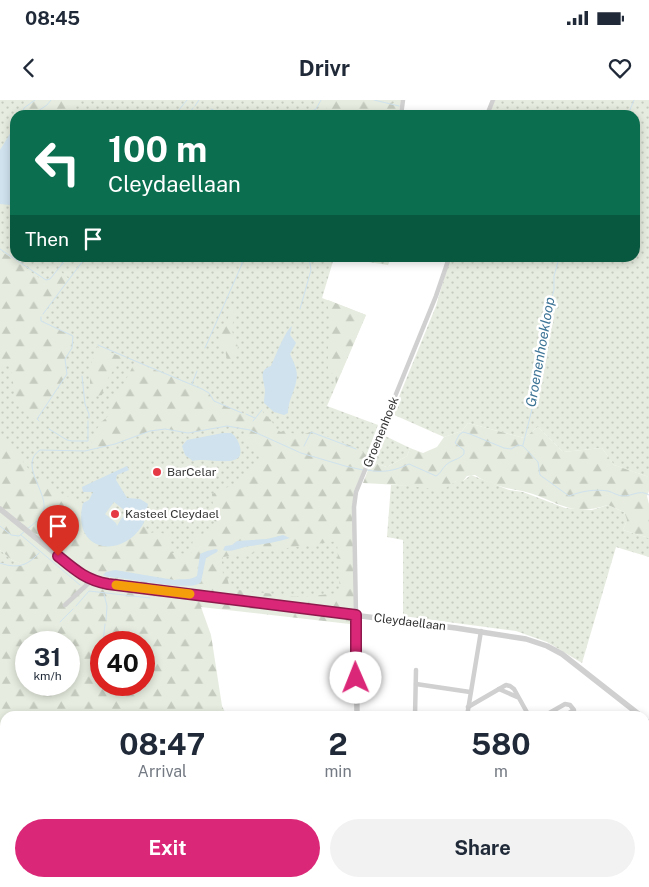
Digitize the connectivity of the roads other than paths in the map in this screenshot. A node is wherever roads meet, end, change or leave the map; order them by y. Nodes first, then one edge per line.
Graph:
1 (448, 262) edge
2 (0, 509) edge
3 (92, 580) junction
4 (65, 605) dead end
5 (356, 615) junction
6 (481, 631) junction
7 (416, 670) dead end
8 (416, 684) junction
9 (470, 692) junction
10 (468, 708) junction
11 (574, 710) edge
12 (357, 711) edge
13 (415, 711) edge
14 (468, 711) edge
15 (526, 711) edge
16 (552, 711) edge
17 (635, 711) edge

1 - 5 street, Groenenhoek
2 - 3 street, Cleydaellaan
3 - 4 street
3 - 5 street, Cleydaellaan
5 - 6 street, Cleydaellaan
5 - 12 street
6 - 9 street
6 - 17 street, Cleydaellaan
7 - 8 street
8 - 9 street
8 - 13 street
9 - 10 street
10 - 14 street
10 - 15 street
11 - 16 street

